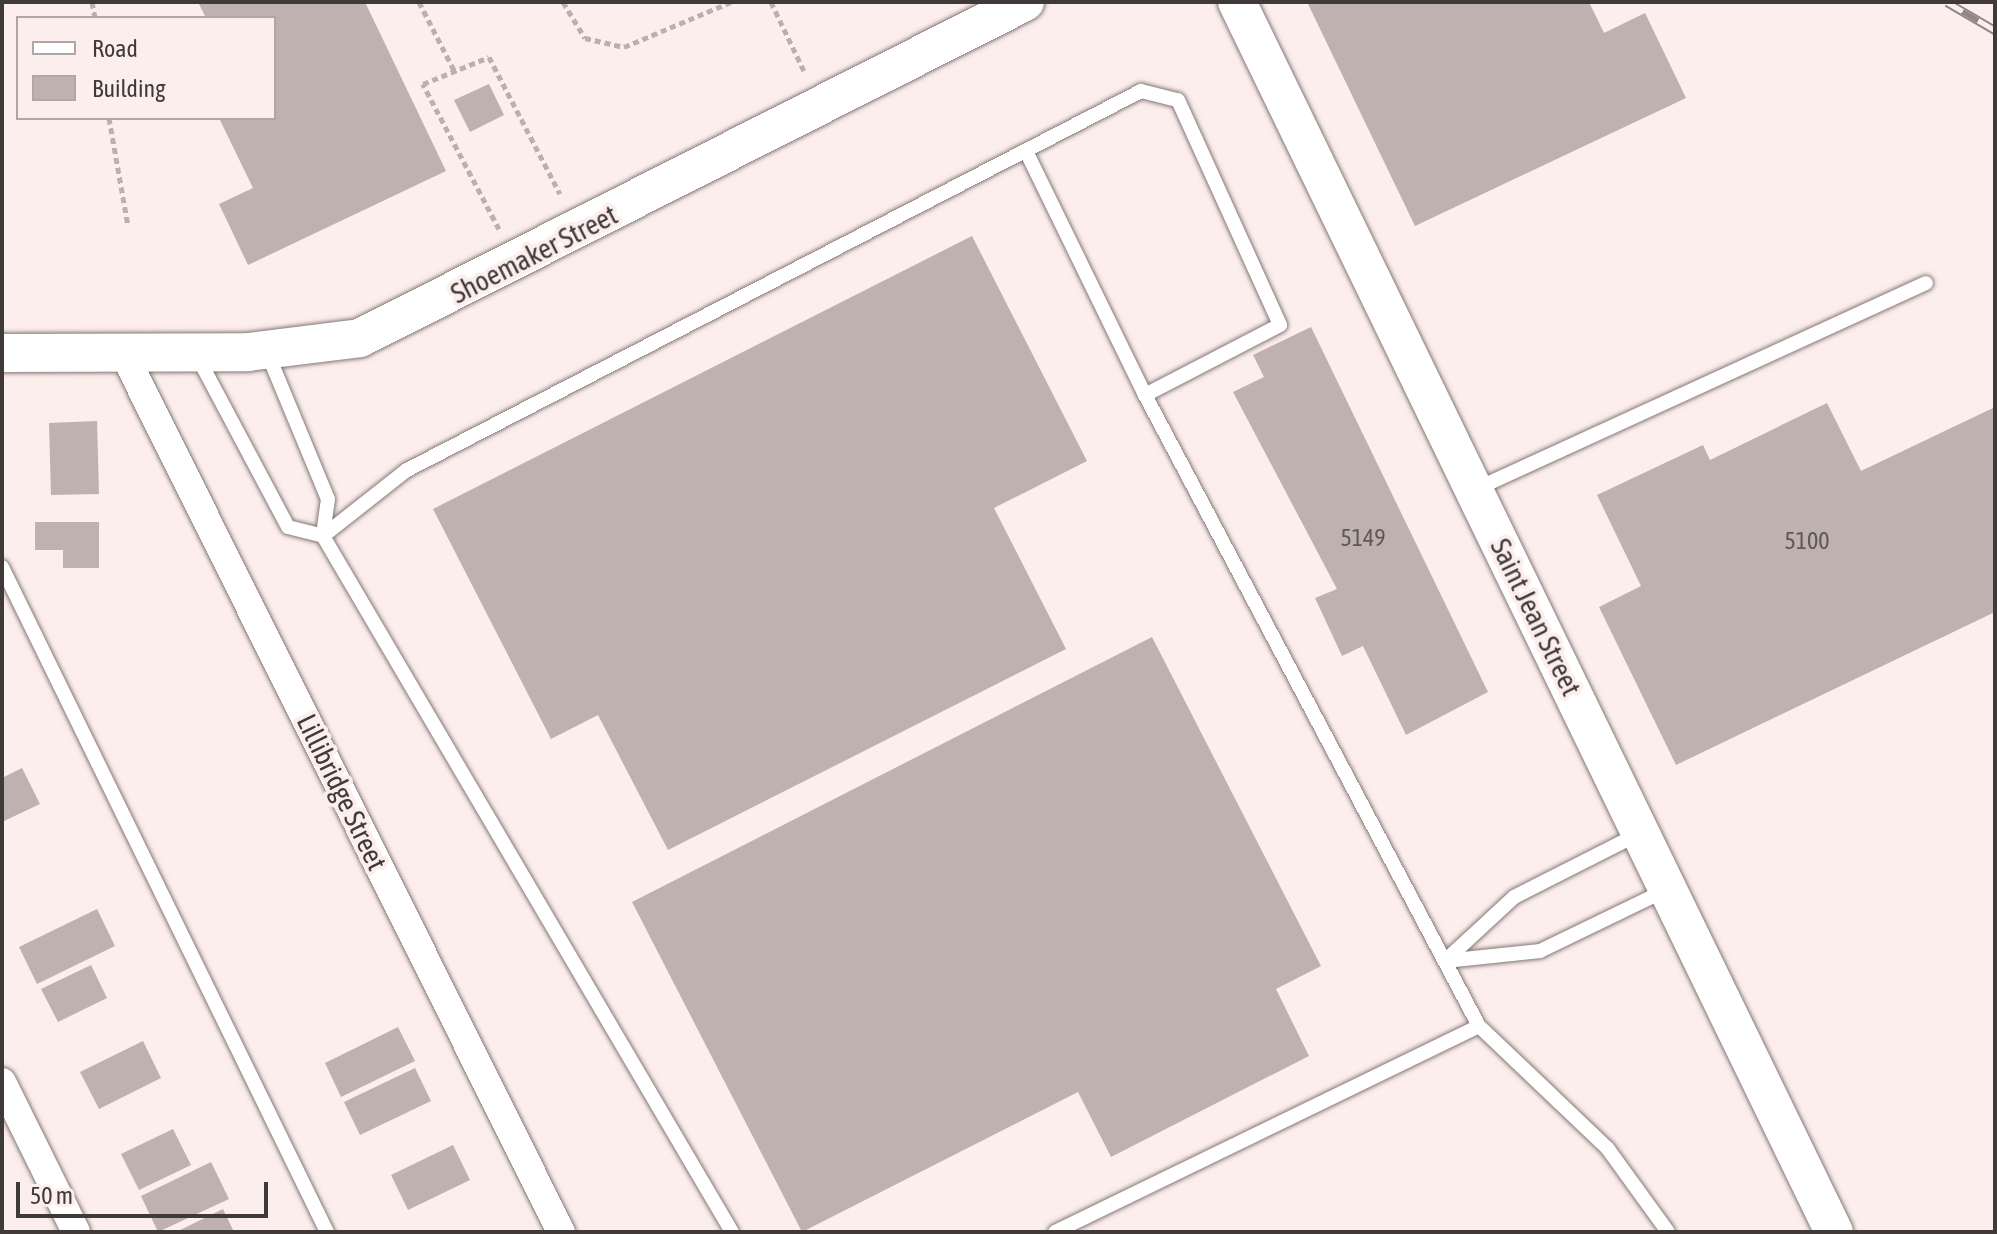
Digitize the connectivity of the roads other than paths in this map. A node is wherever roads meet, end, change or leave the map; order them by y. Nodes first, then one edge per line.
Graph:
1 (1025, 2) edge
2 (1237, 2) edge
3 (1026, 151) junction
4 (1926, 283) dead end
5 (267, 351) junction
6 (123, 352) junction
7 (194, 352) junction
8 (2, 353) edge
9 (1145, 395) junction
10 (1474, 490) junction
11 (323, 536) junction
12 (2, 567) edge
13 (1640, 833) junction
14 (1668, 889) junction
15 (1445, 961) junction
16 (1479, 1026) junction
17 (2, 1082) edge
18 (76, 1232) edge
19 (327, 1232) edge
20 (561, 1232) edge
21 (732, 1232) edge
22 (1055, 1232) edge
23 (1668, 1232) edge
24 (1834, 1232) edge

1 - 5 street, Shoemaker Street
2 - 10 street, Saint Jean Street
3 - 9 lane
3 - 9 lane
3 - 11 lane
4 - 10 lane
5 - 7 street, Shoemaker Street
5 - 11 lane
6 - 7 street, Shoemaker Street
6 - 8 street, Shoemaker Street
6 - 20 street, Lillibridge Street
7 - 11 lane
9 - 15 lane
10 - 13 street, Saint Jean Street
11 - 21 lane
12 - 19 lane
13 - 14 street, Saint Jean Street
13 - 15 lane
14 - 15 lane
14 - 24 street, Saint Jean Street
15 - 16 lane
16 - 22 lane
16 - 23 lane
17 - 18 street

